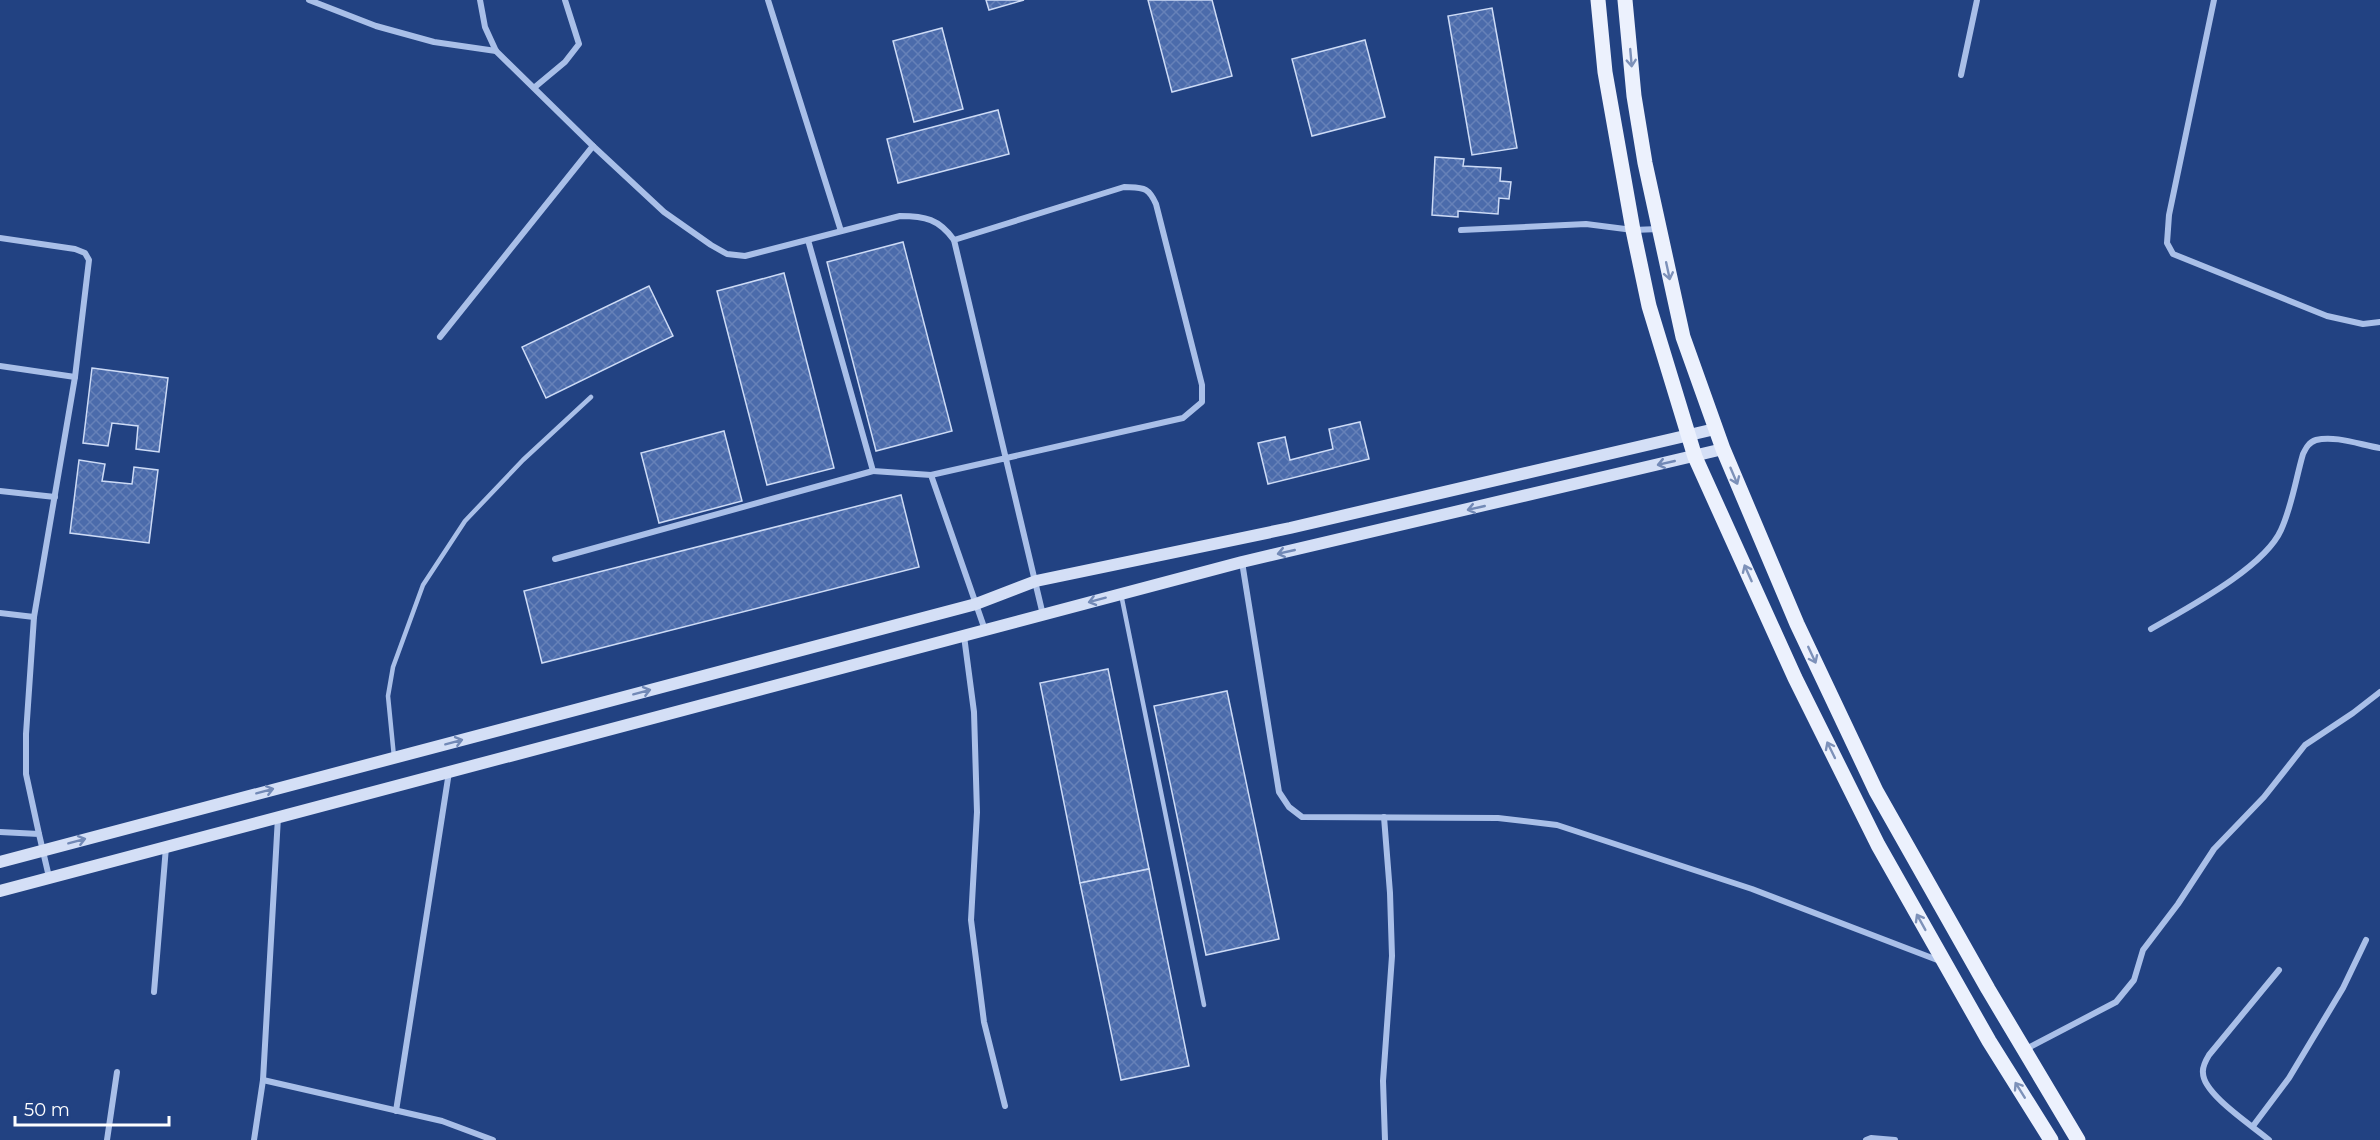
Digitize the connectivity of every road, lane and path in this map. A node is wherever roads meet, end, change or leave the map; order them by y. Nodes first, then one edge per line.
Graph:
1 (309, 0) edge
2 (480, 0) edge
3 (565, 0) edge
4 (768, 0) edge
5 (1598, 0) edge
6 (1625, 0) edge
7 (1977, 0) edge
8 (2214, 0) edge
9 (496, 51) junction
10 (1961, 75) dead end
11 (535, 87) junction
12 (592, 146) junction
13 (1659, 229) junction
14 (1461, 230) dead end
15 (1633, 230) junction
16 (841, 231) junction
17 (0, 238) edge
18 (808, 240) junction
19 (954, 240) junction
20 (2380, 322) edge
21 (440, 337) dead end
22 (0, 366) edge
23 (75, 377) junction
24 (591, 397) dead end
25 (1715, 429) junction
26 (1689, 436) junction
27 (2380, 448) edge
28 (1723, 449) junction
29 (1695, 457) junction
30 (1006, 458) junction
31 (873, 471) junction
32 (930, 476) junction
33 (0, 490) edge
34 (55, 497) junction
35 (555, 559) dead end
36 (1242, 562) junction
37 (1036, 581) junction
38 (1121, 594) junction
39 (976, 604) junction
40 (0, 613) edge
41 (1043, 615) junction
42 (34, 617) junction
43 (2151, 629) dead end
44 (985, 630) junction
45 (964, 636) junction
46 (2380, 692) edge
47 (394, 758) junction
48 (449, 771) junction
49 (278, 816) junction
50 (1384, 817) junction
51 (0, 832) edge
52 (39, 834) junction
53 (166, 846) junction
54 (43, 850) junction
55 (0, 862) edge
56 (49, 877) junction
57 (0, 891) edge
58 (2366, 940) dead end
59 (1943, 962) junction
60 (2279, 970) dead end
61 (154, 992) dead end
62 (1204, 1005) dead end
63 (2025, 1049) junction
64 (117, 1072) dead end
65 (262, 1080) junction
66 (1005, 1106) dead end
67 (396, 1111) junction
68 (2253, 1126) junction
69 (107, 1140) edge
70 (254, 1140) edge
71 (493, 1140) edge
72 (1385, 1140) edge
73 (1866, 1140) edge
74 (1895, 1140) edge
75 (2051, 1140) edge
76 (2078, 1140) edge
77 (2268, 1140) edge

1 - 9 street
2 - 9 street
3 - 11 street
4 - 16 street
5 - 15 main road
6 -> 13 main road
7 - 10 street
8 - 20 street
9 - 11 street
11 - 12 street
12 - 18 street
12 - 21 street
13 - 15 street
13 -> 25 main road
14 - 15 street
15 - 26 main road
16 - 18 street
16 - 19 street
17 - 23 street
18 - 31 street
19 - 30 street
19 - 30 street
22 - 23 street
23 - 34 street
24 - 47 lane
25 - 26 main road
25 - 28 main road
26 - 29 main road
26 - 37 main road
27 - 43 street
28 - 29 main road
28 -> 63 main road
29 -> 36 main road
59 -> 29 main road
30 - 32 street
30 - 37 street
31 - 32 street
31 - 35 street
32 - 39 street
33 - 34 street
34 - 42 street
36 - 38 main road
36 - 50 street
37 - 39 main road
37 - 41 street
38 -> 41 main road
38 - 62 lane
39 - 44 street
47 -> 39 main road
40 - 42 street
41 - 44 main road
42 - 52 street
44 - 45 main road
45 - 48 main road
45 - 66 street
46 - 63 street
54 -> 47 main road
48 - 49 main road
48 - 67 street
49 - 53 main road
49 - 65 street
50 - 59 street
50 - 72 street
51 - 52 street
52 - 54 street
53 - 56 main road
53 - 61 street
54 - 55 main road
54 - 56 street
56 - 57 main road
58 - 68 street
75 -> 59 main road
60 - 68 street
63 - 76 main road
64 - 69 street
65 - 67 street
65 - 70 street
67 - 71 street
68 - 77 street
73 - 74 street

